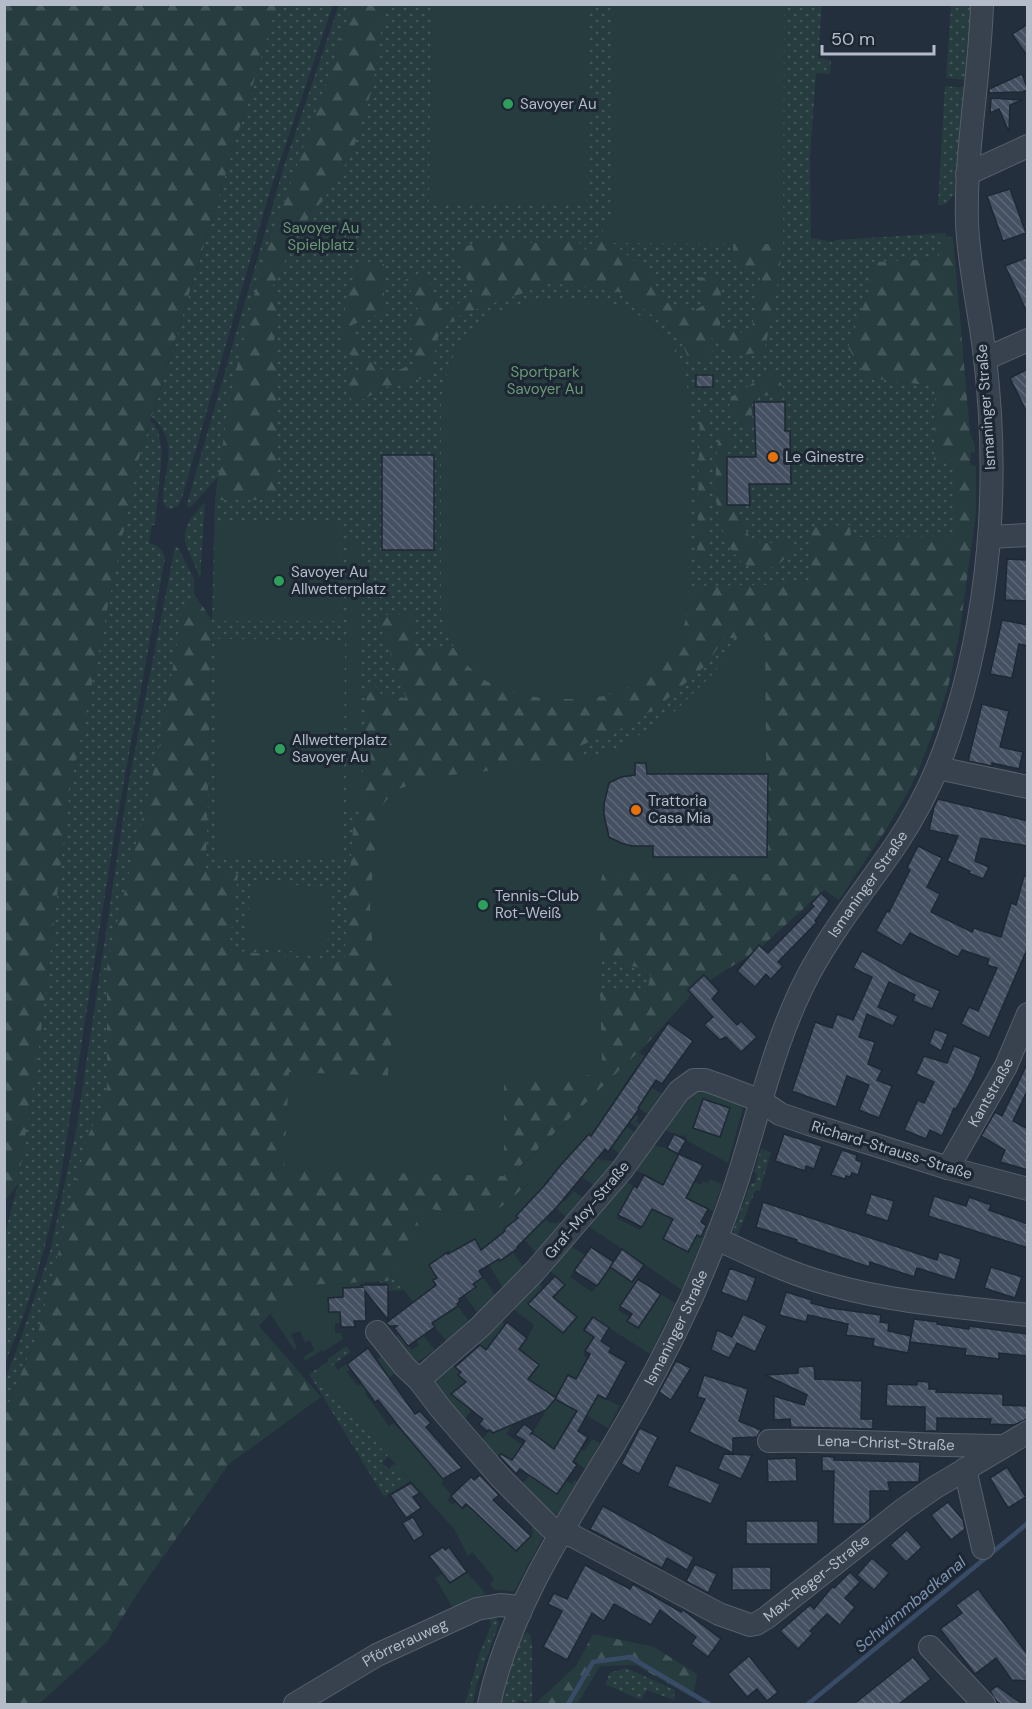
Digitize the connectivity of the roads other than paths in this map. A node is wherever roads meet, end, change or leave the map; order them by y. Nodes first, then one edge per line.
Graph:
1 (982, 4) edge
2 (1028, 146) edge
3 (967, 174) junction
4 (1028, 340) edge
5 (985, 359) junction
6 (1028, 535) edge
7 (990, 537) junction
8 (938, 768) junction
9 (1028, 787) edge
10 (1028, 1014) edge
11 (761, 1101) junction
12 (948, 1168) junction
13 (1028, 1189) edge
14 (717, 1239) junction
15 (1028, 1315) edge
16 (378, 1332) dead end
17 (419, 1380) junction
18 (1028, 1432) edge
19 (769, 1442) dead end
20 (1004, 1446) junction
21 (965, 1469) junction
22 (562, 1533) junction
23 (982, 1548) dead end
24 (520, 1613) junction
25 (930, 1647) dead end
26 (975, 1701) edge
27 (295, 1704) edge
28 (489, 1704) edge

1 - 3 street, Ismaninger Straße
2 - 3 street
3 - 5 street, Ismaninger Straße
4 - 5 street
5 - 7 street, Ismaninger Straße
6 - 7 street
7 - 8 street, Ismaninger Straße
8 - 9 street
8 - 11 street, Ismaninger Straße
10 - 12 street, Kantstraße
11 - 12 street, Richard-Strauss-Straße
11 - 14 street, Ismaninger Straße
11 - 17 street, Graf-Moy-Straße
12 - 13 street, Richard-Strauss-Straße
14 - 15 street
14 - 22 street, Ismaninger Straße
16 - 17 street
17 - 22 street
18 - 20 street, Max-Reger-Straße
19 - 20 street, Lena-Christ-Straße
20 - 21 street, Max-Reger-Straße
21 - 22 street, Max-Reger-Straße
21 - 23 street
22 - 24 street, Ismaninger Straße
24 - 27 street, Pförrerauweg
24 - 28 street, Ismaninger Straße
25 - 26 street

